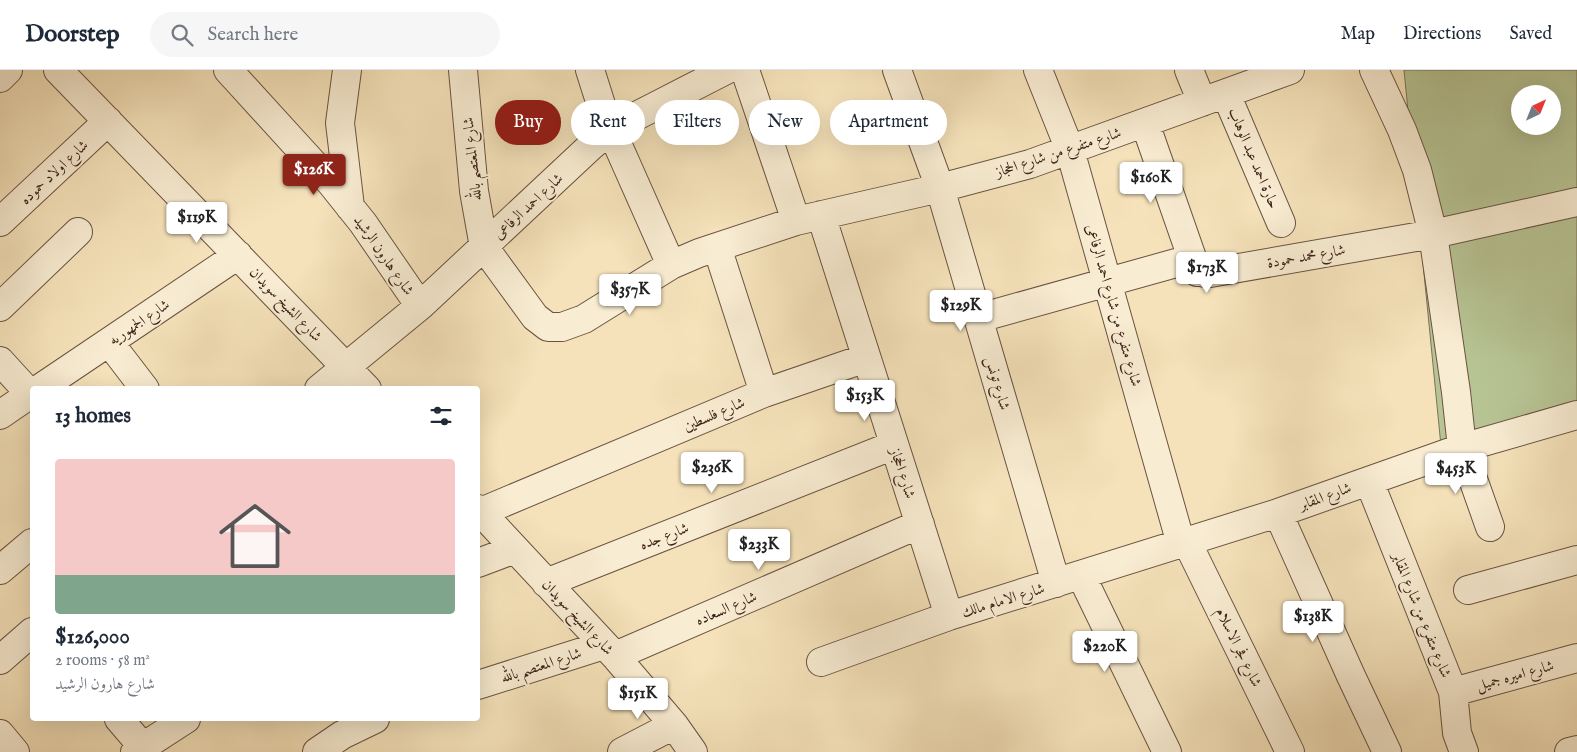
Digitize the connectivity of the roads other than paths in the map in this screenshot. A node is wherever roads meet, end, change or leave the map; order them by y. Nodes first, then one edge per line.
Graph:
1 (8, 70) edge
2 (58, 70) edge
3 (228, 70) edge
4 (347, 70) edge
5 (463, 70) edge
6 (590, 70) edge
7 (726, 70) edge
8 (745, 70) edge
9 (897, 70) edge
10 (1038, 70) edge
11 (1189, 70) edge
12 (1290, 70) edge
13 (1374, 70) edge
14 (0, 78) edge
15 (1214, 98) junction
16 (599, 100) edge
17 (645, 112) edge
18 (108, 121) junction
19 (1145, 123) junction
20 (592, 145) edge
21 (618, 145) edge
22 (1070, 150) junction
23 (940, 188) junction
24 (1577, 202) edge
25 (350, 207) junction
26 (809, 218) junction
27 (0, 222) edge
28 (1281, 223) dead end
29 (78, 232) dead end
30 (1433, 234) junction
31 (484, 247) junction
32 (717, 247) junction
33 (238, 255) junction
34 (671, 265) junction
35 (1197, 272) junction
36 (1107, 281) junction
37 (420, 306) junction
38 (0, 307) edge
39 (979, 318) junction
40 (108, 342) junction
41 (866, 358) junction
42 (0, 361) edge
43 (346, 366) junction
44 (44, 386) edge
45 (143, 386) edge
46 (323, 386) edge
47 (363, 386) edge
48 (30, 389) edge
49 (764, 394) junction
50 (30, 396) edge
51 (0, 415) edge
52 (1575, 421) edge
53 (894, 445) junction
54 (1462, 448) junction
55 (1369, 481) junction
56 (480, 510) edge
57 (480, 511) edge
58 (1278, 513) junction
59 (920, 524) junction
60 (1490, 527) dead end
61 (1184, 543) junction
62 (30, 545) edge
63 (515, 550) junction
64 (1577, 560) edge
65 (480, 562) edge
66 (0, 570) edge
67 (1069, 579) junction
68 (546, 582) junction
69 (1468, 590) dead end
70 (949, 616) junction
71 (30, 634) edge
72 (609, 651) junction
73 (1577, 658) edge
74 (0, 660) edge
75 (821, 662) dead end
76 (480, 684) edge
77 (1453, 692) junction
78 (120, 721) edge
79 (183, 721) edge
80 (371, 721) edge
81 (674, 725) junction
82 (0, 734) edge
83 (139, 749) edge
84 (1577, 750) edge
85 (15, 752) edge
86 (317, 752) edge
87 (622, 752) edge
88 (693, 752) edge
89 (1167, 752) edge
90 (1290, 752) edge
91 (1387, 752) edge
92 (1464, 752) edge
93 (1569, 752) edge

1 - 14 street
2 - 18 street, شارع الشيخ سويدان
3 - 25 street, شارع هارون الرشيد
4 - 25 street
5 - 31 street, شارع المعتصم بالله
6 - 16 street
7 - 17 street, شارع احمد الرفاعى
8 - 26 street, شارع الحجاز
9 - 23 street, شارع تونس
10 - 22 street, شارع متفرع من شارع احمد الرفاعى
11 - 15 street, حارة احمد عبد الوهاب
12 - 15 street, شارع متفرع من شارع الحجاز
13 - 30 street
15 - 19 street, شارع متفرع من شارع الحجاز
15 - 28 street, حارة احمد عبد الوهاب
18 - 27 street, شارع اولاد حموده
18 - 33 street, شارع الشيخ سويدان
19 - 22 street, شارع متفرع من شارع الحجاز
19 - 35 street
20 - 31 street, شارع احمد الرفاعى
21 - 34 street
22 - 23 street, شارع متفرع من شارع الحجاز
22 - 36 street, شارع متفرع من شارع احمد الرفاعى
23 - 26 street, شارع متفرع من شارع الحجاز
23 - 39 street, شارع تونس
24 - 30 street
25 - 37 street, شارع هارون الرشيد
26 - 32 street, شارع متفرع من شارع الحجاز
26 - 41 street, شارع الحجاز
29 - 38 street
30 - 35 street, شارع محمد حمودة
30 - 54 street
31 - 34 street, شارع متفرع من شارع الحجاز
31 - 37 street, شارع احمد الرفاعى
32 - 34 street, شارع متفرع من شارع الحجاز
32 - 49 street
33 - 40 street, شارع الجمهوريه
33 - 43 street, شارع الشيخ سويدان
35 - 36 street, شارع محمد حمودة
36 - 39 street, شارع محمد حمودة
36 - 61 street, شارع متفرع من شارع احمد الرفاعى
37 - 43 street, شارع احمد الرفاعى
39 - 67 street, شارع تونس
40 - 44 street, شارع الجمهوريه
40 - 45 street
41 - 49 street, شارع فلسطين
41 - 53 street, شارع الحجاز
42 - 48 street
43 - 46 street, شارع احمد الرفاعى
43 - 47 street, شارع الشيخ سويدان
49 - 56 street, شارع فلسطين
50 - 51 street, شارع الجمهوريه
52 - 54 street, شارع المقابر
53 - 59 street, شارع الحجاز
53 - 68 street, شارع جده
54 - 55 street, شارع المقابر
54 - 60 street
55 - 58 street, شارع المقابر
55 - 77 street, شارع متفرع من شارع المقابر
57 - 63 street, شارع الشيخ سويدان
58 - 61 street, شارع المقابر
58 - 91 street
59 - 70 street, شارع الحجاز
59 - 72 street, شارع السعاده
61 - 67 street, شارع الامام مالك
61 - 90 street, شارع فجر الاسلام
62 - 66 street
63 - 65 street
63 - 68 street, شارع الشيخ سويدان
64 - 69 street
67 - 70 street, شارع الامام مالك
67 - 89 street, شارع تونس
68 - 72 street, شارع الشيخ سويدان
70 - 75 street, شارع الامام مالك
71 - 74 street
72 - 76 street, شارع المعتصم بالله
72 - 81 street, شارع الشيخ سويدان
73 - 77 street, شارع اميره جميل
77 - 92 street, شارع متفرع من شارع المقابر
78 - 83 street
79 - 83 street
80 - 86 street
81 - 87 street
81 - 88 street, شارع الشيخ سويدان
82 - 85 street
84 - 93 street

